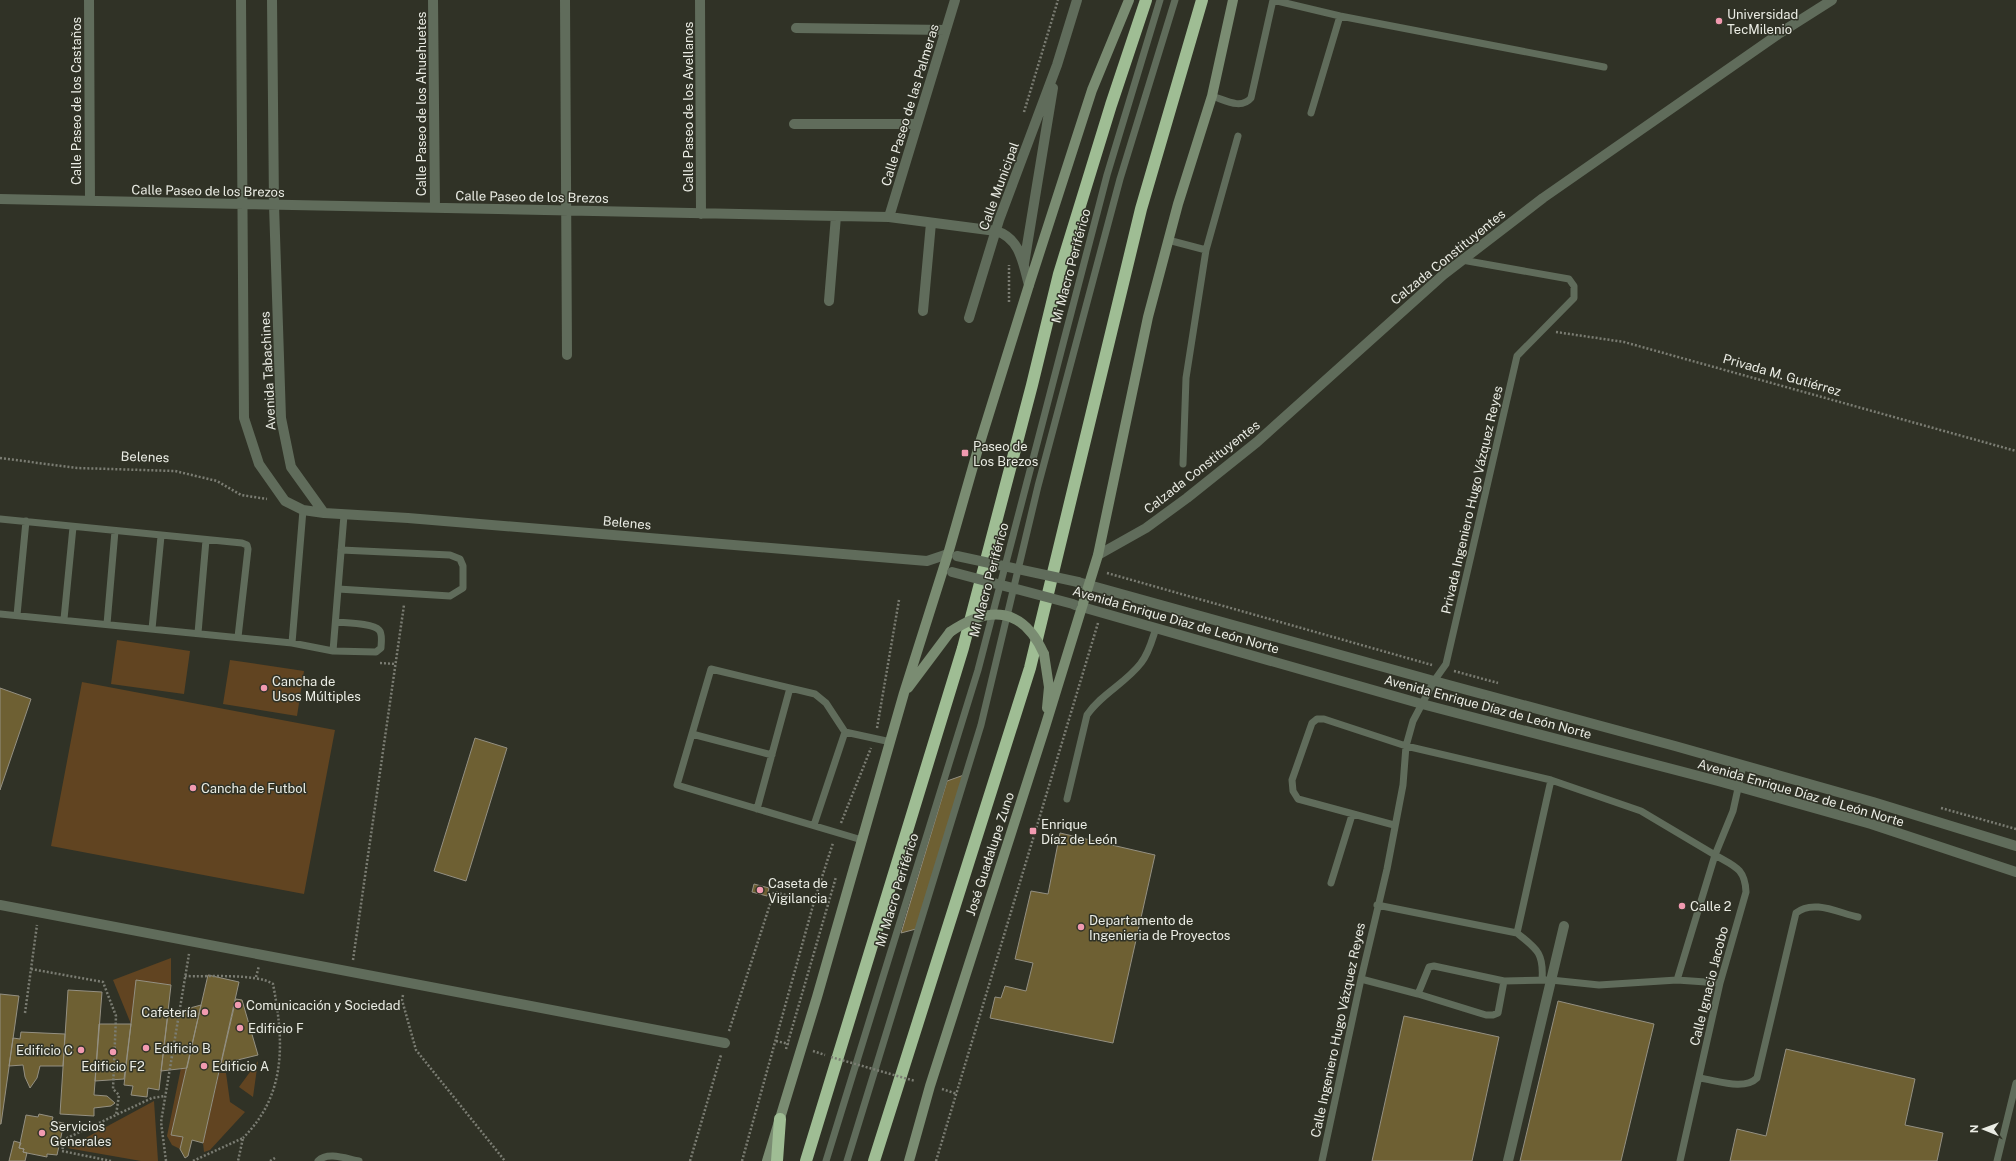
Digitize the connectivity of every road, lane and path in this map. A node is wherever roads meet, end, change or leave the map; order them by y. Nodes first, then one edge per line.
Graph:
1 (89, 0) edge
2 (241, 0) edge
3 (272, 0) edge
4 (433, 0) edge
5 (565, 0) edge
6 (700, 0) edge
7 (955, 0) edge
8 (1058, 0) edge
9 (1077, 0) edge
10 (1129, 0) edge
11 (1146, 0) edge
12 (1160, 0) edge
13 (1175, 0) edge
14 (1202, 0) edge
15 (1233, 0) edge
16 (1273, 0) edge
17 (1832, 0) edge
18 (1340, 16) junction
19 (796, 28) dead end
20 (946, 30) junction
21 (1057, 65) junction
22 (1604, 67) dead end
23 (1212, 96) junction
24 (1311, 114) dead end
25 (1022, 119) dead end
26 (794, 124) dead end
27 (917, 124) junction
28 (1238, 136) dead end
29 (0, 199) edge
30 (90, 201) junction
31 (241, 204) junction
32 (274, 205) junction
33 (435, 208) junction
34 (565, 211) junction
35 (701, 214) junction
36 (836, 216) junction
37 (889, 217) junction
38 (932, 224) junction
39 (996, 231) junction
40 (1168, 240) junction
41 (1206, 250) junction
42 (1462, 260) junction
43 (1009, 262) dead end
44 (1023, 265) junction
45 (1029, 285) junction
46 (829, 301) dead end
47 (1008, 308) dead end
48 (924, 311) dead end
49 (969, 318) dead end
50 (1541, 330) junction
51 (567, 355) dead end
52 (2016, 451) edge
53 (0, 458) edge
54 (1183, 464) dead end
55 (285, 501) junction
56 (303, 510) junction
57 (324, 514) junction
58 (344, 515) junction
59 (0, 519) edge
60 (26, 521) junction
61 (74, 527) junction
62 (115, 531) junction
63 (161, 536) junction
64 (206, 540) junction
65 (341, 550) junction
66 (953, 555) junction
67 (1098, 555) junction
68 (927, 561) junction
69 (942, 570) junction
70 (1089, 585) junction
71 (338, 589) junction
72 (406, 594) junction
73 (899, 600) dead end
74 (1078, 606) junction
75 (0, 614) edge
76 (18, 615) junction
77 (64, 619) junction
78 (336, 622) junction
79 (107, 624) junction
80 (1156, 628) junction
81 (152, 629) junction
82 (198, 633) junction
83 (238, 637) junction
84 (292, 643) junction
85 (333, 651) junction
86 (1434, 681) junction
87 (790, 688) junction
88 (904, 693) junction
89 (1422, 704) junction
90 (1045, 728) junction
91 (845, 732) junction
92 (692, 734) junction
93 (875, 738) junction
94 (891, 742) junction
95 (1406, 746) junction
96 (772, 754) junction
97 (1743, 766) junction
98 (1551, 780) junction
99 (1738, 788) junction
100 (1067, 799) dead end
101 (756, 808) junction
102 (1352, 815) junction
103 (814, 825) junction
104 (1394, 825) junction
105 (837, 832) junction
106 (862, 840) junction
107 (2016, 846) edge
108 (1715, 854) junction
109 (838, 871) dead end
110 (2016, 872) edge
111 (1331, 883) dead end
112 (814, 902) junction
113 (0, 905) edge
114 (1377, 905) junction
115 (39, 913) junction
116 (1858, 917) dead end
117 (1564, 926) dead end
118 (1517, 933) junction
119 (191, 942) junction
120 (31, 969) junction
121 (352, 972) junction
122 (185, 976) junction
123 (1361, 979) junction
124 (1546, 980) junction
125 (1676, 980) junction
126 (1504, 981) junction
127 (406, 983) junction
128 (1720, 983) junction
129 (1418, 994) junction
130 (25, 1013) dead end
131 (725, 1044) junction
132 (785, 1052) dead end
133 (831, 1057) dead end
134 (1699, 1078) junction
135 (915, 1081) dead end
136 (2016, 1083) edge
137 (165, 1096) junction
138 (116, 1115) junction
139 (780, 1119) junction
140 (243, 1138) junction
141 (111, 1161) edge
142 (166, 1161) edge
143 (193, 1161) edge
144 (238, 1161) edge
145 (270, 1161) edge
146 (275, 1161) edge
147 (318, 1161) edge
148 (359, 1161) edge
149 (505, 1161) edge
150 (690, 1161) edge
151 (742, 1161) edge
152 (767, 1161) edge
153 (777, 1161) edge
154 (806, 1161) edge
155 (826, 1161) edge
156 (847, 1161) edge
157 (874, 1161) edge
158 (909, 1161) edge
159 (1322, 1161) edge
160 (1508, 1161) edge
161 (1680, 1161) edge
162 (1997, 1161) edge

1 - 30 street, Calle Paseo de los Castaños
2 - 31 street, Avenida Tabachines
3 - 32 street, Avenida Tabachines
4 - 33 street, Calle Paseo de los Ahuehuetes
5 - 34 street
6 - 35 street, Calle Paseo de los Avellanos
7 - 20 street, Calle Paseo de las Palmeras
8 - 25 path
9 - 21 street, Calle Municipal
10 - 45 main road
11 - 154 highway
12 - 155 lane, Mi Macro Periférico
13 - 156 lane, Mi Macro Periférico
14 - 157 highway
15 - 23 main road, José Guadalupe Zuno
16 - 18 lane
16 - 23 lane
17 - 42 street, Calzada Constituyentes
18 - 22 lane
18 - 24 lane
19 - 20 street
20 - 27 street, Calle Paseo de las Palmeras
21 - 39 street, Calle Municipal
21 - 44 street, Calle Municipal
23 - 40 main road, José Guadalupe Zuno
26 - 27 street
27 - 37 street, Calle Paseo de las Palmeras
28 - 41 lane
29 - 30 street, Calle Paseo de los Brezos
30 - 31 street, Calle Paseo de los Brezos
31 - 32 street, Calle Paseo de los Brezos
31 - 55 street, Avenida Tabachines
32 - 33 street, Calle Paseo de los Brezos
32 - 57 street, Avenida Tabachines
33 - 34 street, Calle Paseo de los Brezos
34 - 35 street, Calle Paseo de los Brezos
34 - 51 street
35 - 36 street, Calle Paseo de los Brezos
36 - 37 street, Calle Paseo de los Brezos
36 - 46 street
37 - 38 street, Calle Paseo de los Brezos
38 - 39 street, Calle Paseo de los Brezos
38 - 48 street
39 - 44 street, Calle Paseo de los Brezos
39 - 49 street, Calle Municipal
40 - 41 lane
40 - 67 main road, José Guadalupe Zuno
41 - 54 lane
42 - 50 lane, Privada Ingeniero Hugo Vázquez Reyes
42 - 67 street, Calzada Constituyentes
43 - 47 path
44 - 45 street, Calle Paseo de los Brezos
45 - 66 main road
50 - 52 path, Privada M. Gutiérrez
50 - 86 lane, Privada Ingeniero Hugo Vázquez Reyes
53 - 55 path, Belenes
55 - 56 street, Avenida Tabachines
56 - 57 street, Avenida Tabachines
56 - 84 lane
57 - 58 street, Belenes
58 - 65 lane
58 - 68 street, Belenes
59 - 60 lane
60 - 61 lane
60 - 76 lane
61 - 62 lane
61 - 77 lane
62 - 63 lane
62 - 79 lane
63 - 64 lane
63 - 81 lane
64 - 82 lane
64 - 83 lane
65 - 71 lane
65 - 72 lane
66 - 68 street, Belenes
66 - 69 main road
66 - 70 street, Avenida Enrique Díaz de León Norte, bridge
67 - 70 main road, José Guadalupe Zuno
68 - 69 street, Belenes
69 - 74 street, Avenida Enrique Díaz de León Norte, bridge
69 - 88 main road
70 - 74 main road, José Guadalupe Zuno
70 - 86 street, Avenida Enrique Díaz de León Norte
71 - 72 lane
71 - 78 lane
72 - 121 path
73 - 93 path
74 - 80 street, Avenida Enrique Díaz de León Norte
74 - 90 main road, José Guadalupe Zuno
75 - 76 lane
76 - 77 lane
77 - 79 lane
78 - 85 lane
78 - 85 lane
79 - 81 lane
80 - 89 street, Avenida Enrique Díaz de León Norte
80 - 100 lane
81 - 82 lane
82 - 83 lane
83 - 84 lane
84 - 85 lane
86 - 89 lane, Privada Ingeniero Hugo Vázquez Reyes
86 - 97 street, Avenida Enrique Díaz de León Norte
87 - 91 lane
87 - 92 lane
87 - 96 lane
88 - 90 main road, bridge
88 - 94 main road
89 - 95 lane, Privada Ingeniero Hugo Vázquez Reyes
89 - 99 street, Avenida Enrique Díaz de León Norte
90 - 158 main road, José Guadalupe Zuno
91 - 93 lane
91 - 103 lane
92 - 96 lane
92 - 101 lane
93 - 94 lane
93 - 105 path
94 - 106 main road
95 - 98 lane, Calle Ignacio Jacobo
95 - 102 lane, Calle Ignacio Jacobo
95 - 104 lane, Privada Ingeniero Hugo Vázquez Reyes
96 - 101 lane
97 - 99 lane
97 - 107 street, Avenida Enrique Díaz de León Norte
98 - 108 lane, Calle Ignacio Jacobo
98 - 118 lane
99 - 108 lane
99 - 110 street, Avenida Enrique Díaz de León Norte
101 - 103 lane
102 - 104 lane
102 - 111 lane
103 - 105 lane
104 - 114 lane, Calle Ingeniero Hugo Vázquez Reyes
105 - 106 lane
105 - 112 path
106 - 139 main road
108 - 125 lane
108 - 128 lane, Calle Ignacio Jacobo
109 - 132 path
112 - 131 path
112 - 151 path
113 - 115 street
114 - 118 lane
114 - 123 lane, Calle Ingeniero Hugo Vázquez Reyes
115 - 119 street
115 - 120 path
116 - 134 lane
117 - 124 street
118 - 124 lane
119 - 121 street
119 - 122 path
120 - 130 path
120 - 138 path
121 - 127 street
122 - 137 path
122 - 140 path
123 - 129 lane
123 - 159 lane, Calle Ingeniero Hugo Vázquez Reyes
124 - 125 lane
124 - 126 lane
124 - 160 street
125 - 128 lane
126 - 129 lane
126 - 129 lane
127 - 131 street
127 - 149 path
128 - 134 lane, Calle Ignacio Jacobo
131 - 150 path
133 - 135 path, bridge
134 - 161 lane, Calle Ignacio Jacobo
136 - 162 lane
137 - 138 path
137 - 142 path
138 - 141 path
139 - 152 main road
139 - 153 highway
140 - 143 path
140 - 144 path
145 - 146 path
147 - 148 lane

